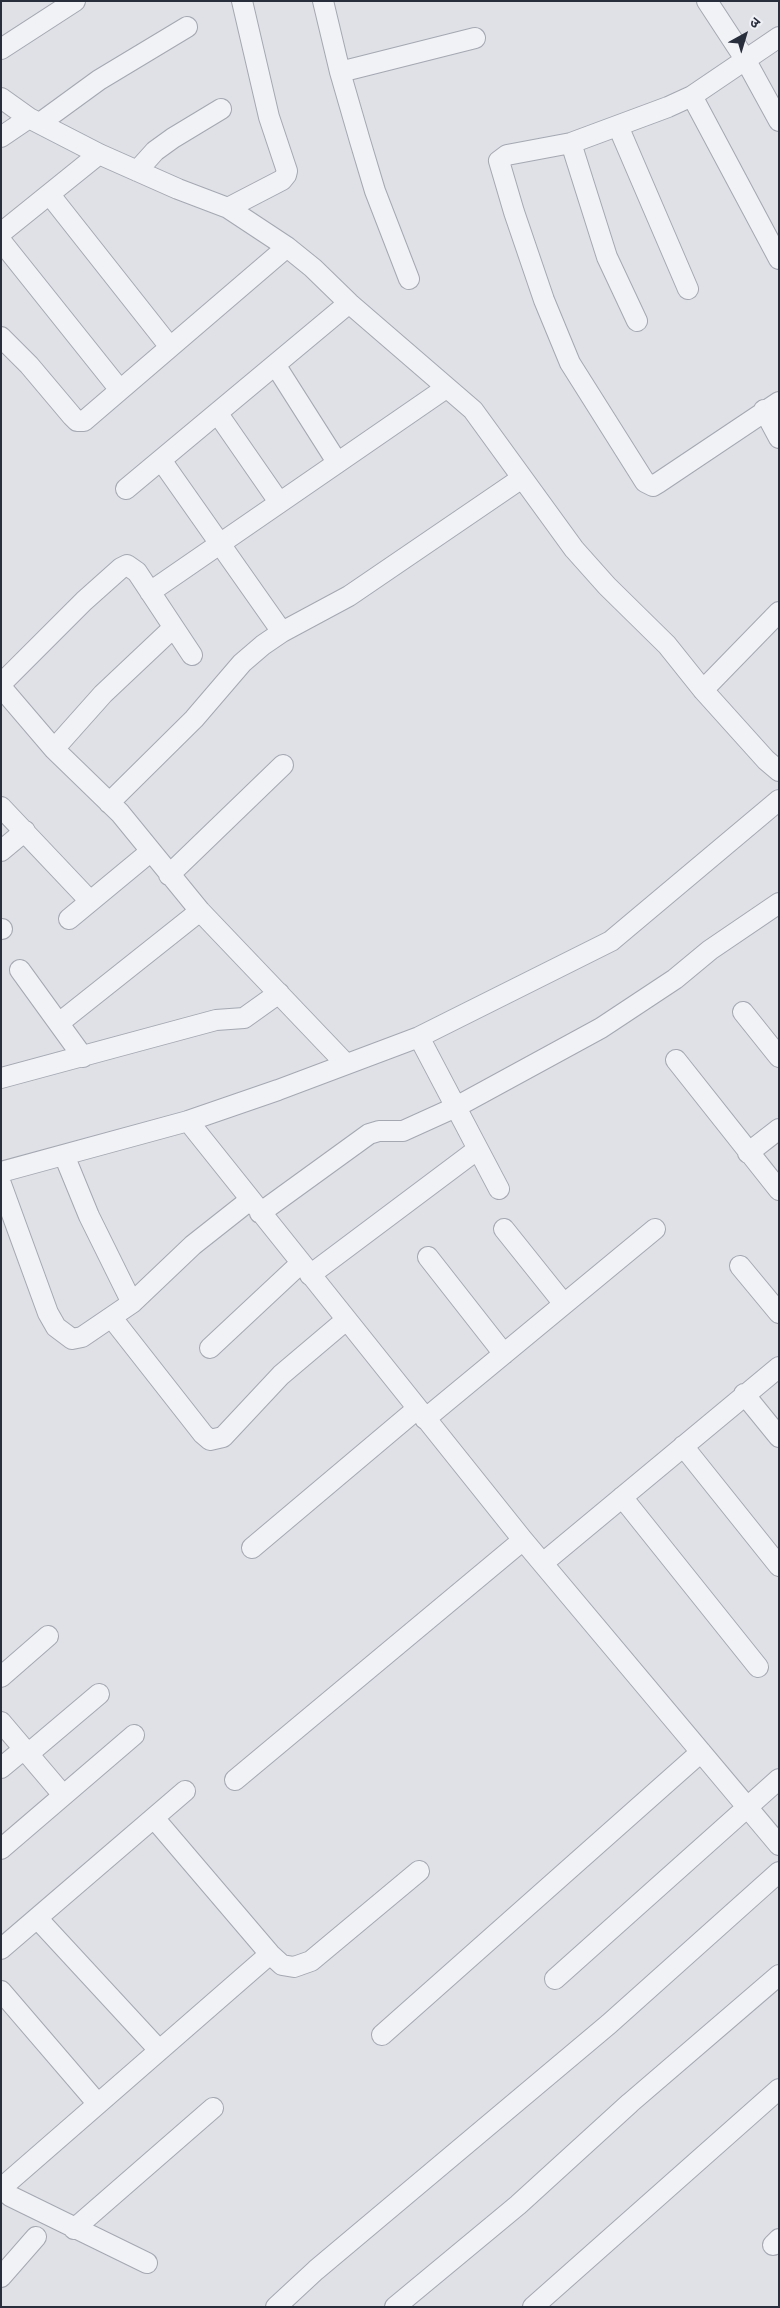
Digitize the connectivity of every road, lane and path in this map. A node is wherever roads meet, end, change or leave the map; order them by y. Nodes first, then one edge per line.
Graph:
1 (75, 1) edge
2 (242, 1) edge
3 (323, 1) edge
4 (707, 1) edge
5 (187, 27) dead end
6 (779, 37) edge
7 (475, 38) dead end
8 (1, 49) edge
9 (745, 59) junction
10 (340, 72) junction
11 (692, 96) junction
12 (1, 98) edge
13 (221, 109) dead end
14 (35, 120) junction
15 (779, 120) edge
16 (618, 126) junction
17 (1, 137) edge
18 (571, 143) junction
19 (98, 154) junction
20 (137, 171) junction
21 (50, 195) junction
22 (228, 208) junction
23 (1, 233) edge
24 (1, 241) edge
25 (287, 247) junction
26 (779, 259) edge
27 (409, 279) dead end
28 (688, 289) dead end
29 (349, 303) junction
30 (637, 321) dead end
31 (1, 336) edge
32 (170, 347) junction
33 (276, 366) junction
34 (446, 388) junction
35 (120, 390) junction
36 (772, 406) edge
37 (218, 414) junction
38 (779, 438) edge
39 (161, 460) junction
40 (336, 462) junction
41 (522, 478) junction
42 (126, 489) dead end
43 (279, 502) junction
44 (220, 543) junction
45 (150, 592) junction
46 (779, 612) edge
47 (173, 628) junction
48 (282, 632) junction
49 (192, 655) dead end
50 (1, 685) edge
51 (703, 690) junction
52 (54, 749) junction
53 (283, 765) dead end
54 (779, 771) edge
55 (779, 800) edge
56 (109, 803) junction
57 (1, 807) edge
58 (25, 831) junction
59 (1, 851) edge
60 (150, 852) junction
61 (169, 875) junction
62 (90, 901) junction
63 (779, 903) edge
64 (200, 912) junction
65 (69, 919) dead end
66 (20, 970) dead end
67 (279, 993) junction
68 (743, 1012) dead end
69 (59, 1023) junction
70 (419, 1037) junction
71 (84, 1057) junction
72 (779, 1057) edge
73 (676, 1060) dead end
74 (346, 1064) junction
75 (1, 1078) edge
76 (456, 1107) junction
77 (188, 1121) junction
78 (779, 1129) edge
79 (478, 1149) junction
80 (748, 1154) junction
81 (64, 1155) junction
82 (1, 1172) edge
83 (1, 1184) edge
84 (499, 1189) dead end
85 (779, 1190) edge
86 (255, 1206) junction
87 (504, 1228) dead end
88 (655, 1229) dead end
89 (428, 1258) dead end
90 (740, 1266) dead end
91 (306, 1269) junction
92 (132, 1303) junction
93 (564, 1304) junction
94 (779, 1313) edge
95 (112, 1318) junction
96 (346, 1320) junction
97 (210, 1348) dead end
98 (504, 1354) junction
99 (779, 1366) edge
100 (744, 1394) junction
101 (421, 1414) junction
102 (779, 1437) edge
103 (683, 1446) junction
104 (622, 1497) junction
105 (523, 1540) junction
106 (252, 1548) dead end
107 (543, 1563) junction
108 (779, 1566) edge
109 (48, 1636) dead end
110 (758, 1667) dead end
111 (1, 1677) edge
112 (98, 1694) dead end
113 (1, 1722) edge
114 (134, 1735) dead end
115 (26, 1752) junction
116 (701, 1752) junction
117 (1, 1768) edge
118 (779, 1779) edge
119 (236, 1780) dead end
120 (185, 1791) dead end
121 (62, 1796) junction
122 (747, 1806) junction
123 (154, 1818) junction
124 (779, 1845) edge
125 (1, 1848) edge
126 (419, 1871) dead end
127 (779, 1872) edge
128 (37, 1918) junction
129 (1, 1948) edge
130 (270, 1954) junction
131 (779, 1975) edge
132 (555, 1979) dead end
133 (1, 1991) edge
134 (382, 2035) dead end
135 (159, 2050) junction
136 (779, 2089) edge
137 (98, 2104) junction
138 (213, 2108) dead end
139 (74, 2229) junction
140 (36, 2237) dead end
141 (148, 2263) dead end
142 (1, 2277) edge
143 (276, 2307) edge
144 (395, 2307) edge
145 (533, 2307) edge

1 - 8 street
2 - 22 street
3 - 10 street
4 - 9 street
5 - 14 street
6 - 9 street
7 - 10 street
9 - 11 street
9 - 15 street
10 - 27 street
11 - 16 street
11 - 26 street
12 - 14 street
13 - 20 street
14 - 17 street
14 - 19 street
16 - 18 street
16 - 28 street
18 - 30 street
18 - 36 street
19 - 20 street
19 - 21 street
20 - 22 street
21 - 23 street
21 - 32 street
22 - 25 street
24 - 35 street
25 - 29 street
25 - 32 street
29 - 33 street
29 - 34 street
31 - 35 street
32 - 35 street
33 - 37 street
33 - 40 street
34 - 40 street
34 - 41 street
36 - 38 street
37 - 39 street
37 - 43 street
39 - 42 street
39 - 44 street
40 - 43 street
41 - 48 street
41 - 51 street
43 - 44 street
44 - 45 street
44 - 48 street
45 - 47 street
45 - 50 street
46 - 51 street
47 - 49 street
47 - 52 street
48 - 56 street
50 - 52 street
51 - 54 street
52 - 56 street
53 - 61 street
55 - 70 street
56 - 60 street
57 - 58 street
58 - 59 street
58 - 62 street
60 - 61 street
60 - 62 street
61 - 64 street
62 - 65 street
63 - 76 street
64 - 67 street
64 - 69 street
66 - 69 street
67 - 71 street
67 - 74 street
68 - 72 street
69 - 71 street
70 - 74 street
70 - 76 street
71 - 75 street
73 - 80 street
74 - 77 street
76 - 79 street
76 - 86 street
77 - 81 street
77 - 86 street
78 - 80 street
79 - 84 street
79 - 91 street
80 - 85 street
81 - 82 street
81 - 92 street
83 - 95 street
86 - 91 street
86 - 92 street
87 - 93 street
88 - 93 street
89 - 98 street
90 - 94 street
91 - 96 street
91 - 97 street
92 - 95 street
93 - 98 street
95 - 96 street
96 - 101 street
98 - 101 street
99 - 100 street
100 - 102 street
100 - 103 street
101 - 105 street
101 - 106 street
103 - 104 street
103 - 108 street
104 - 107 street
104 - 110 street
105 - 107 street
105 - 119 street
107 - 116 street
109 - 111 street
112 - 115 street
113 - 115 street
114 - 121 street
115 - 117 street
115 - 121 street
116 - 122 street
116 - 134 street
118 - 122 street
120 - 123 street
121 - 125 street
122 - 124 street
122 - 132 street
123 - 128 street
123 - 130 street
126 - 130 street
127 - 143 street
128 - 129 street
128 - 135 street
130 - 135 street
131 - 144 street
133 - 137 street
135 - 137 street
136 - 145 street
137 - 139 street
138 - 139 street
139 - 141 street
140 - 142 street

